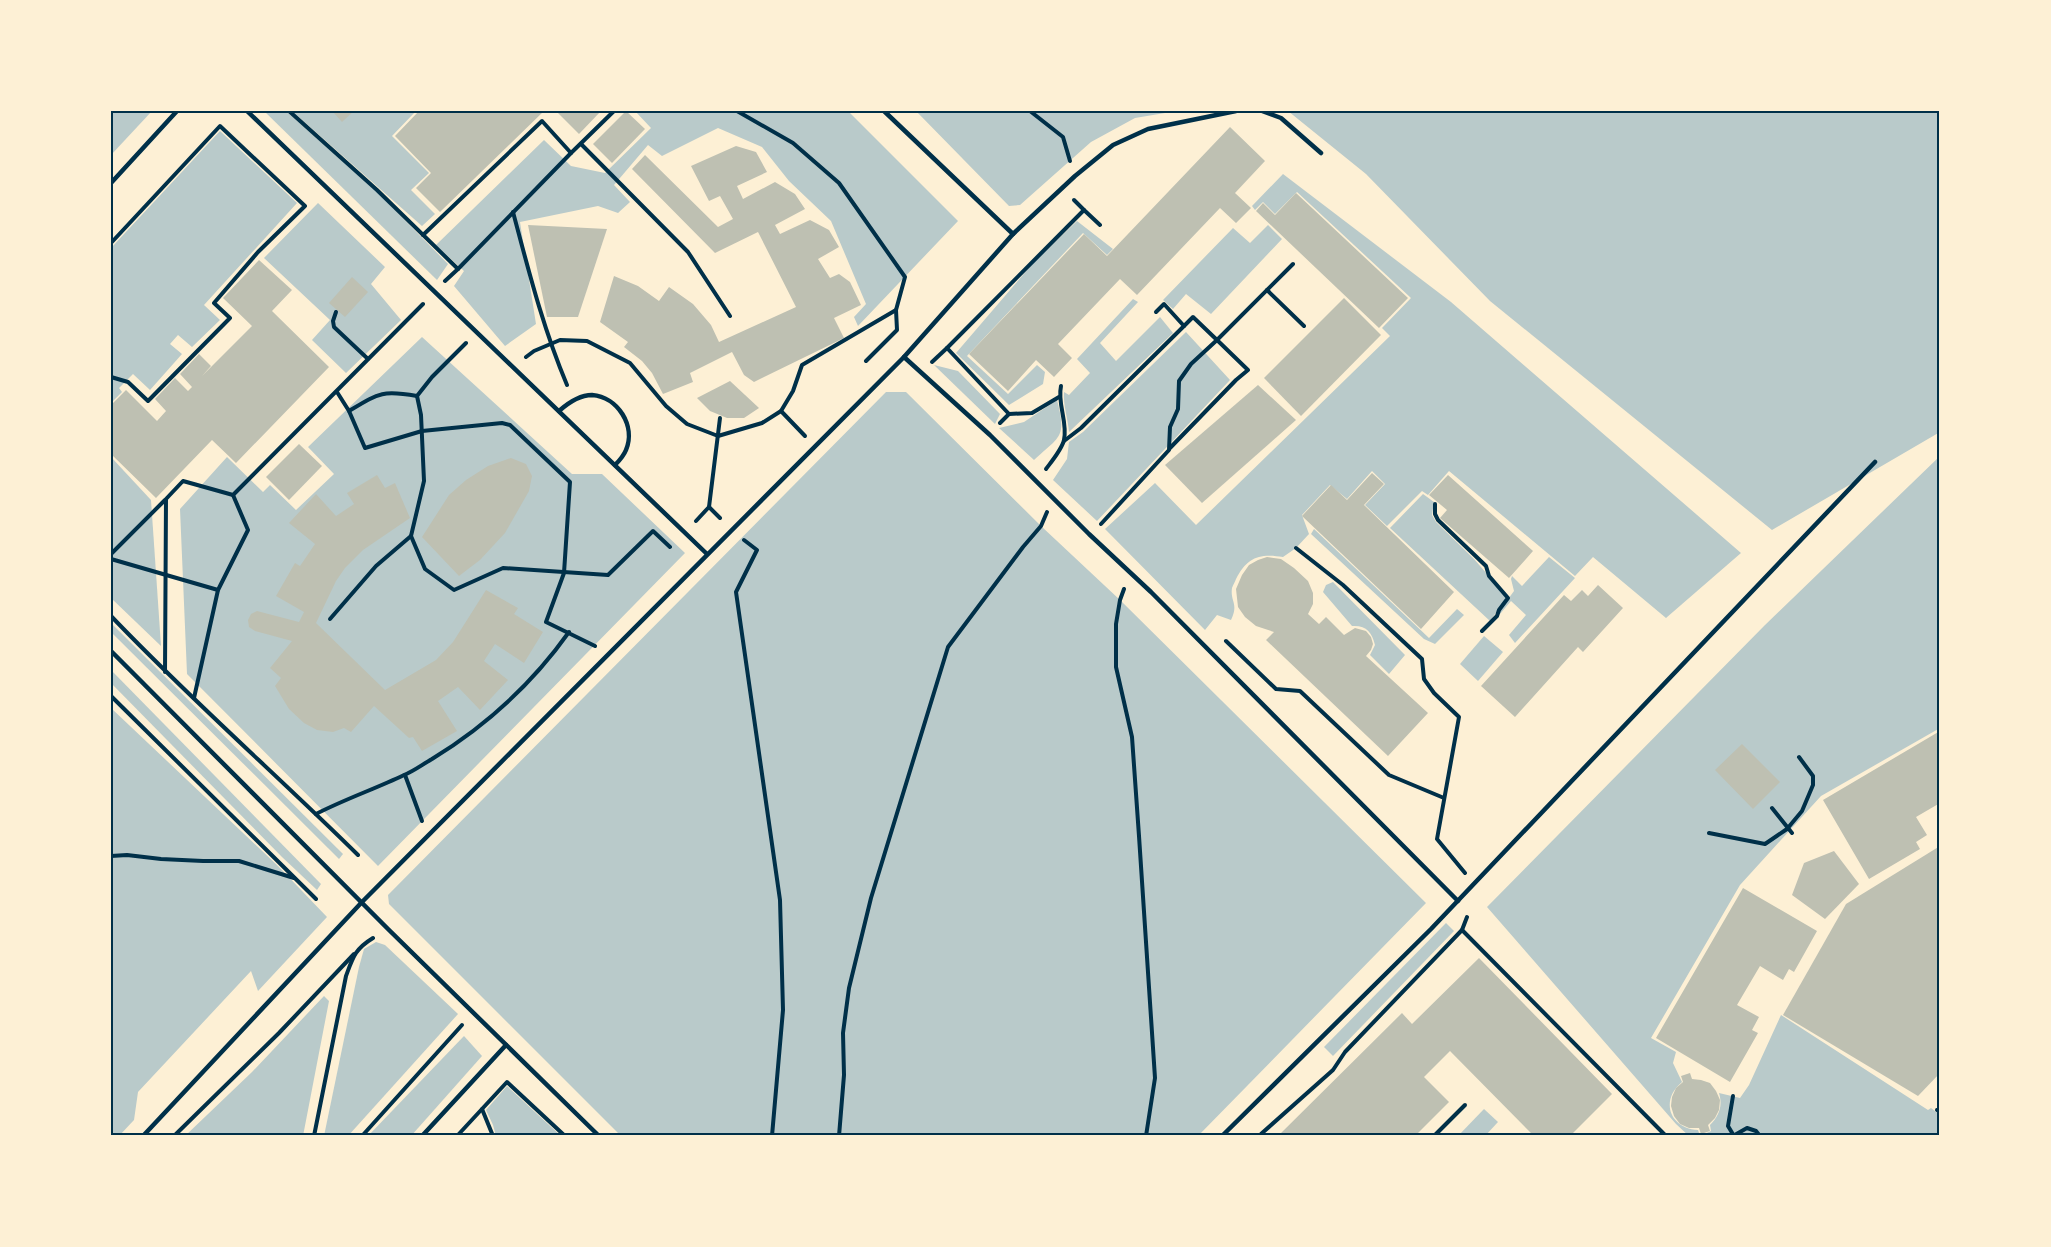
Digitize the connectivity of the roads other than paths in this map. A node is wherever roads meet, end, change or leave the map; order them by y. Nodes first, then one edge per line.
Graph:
1 (177, 111) edge
2 (247, 111) edge
3 (884, 111) edge
4 (1236, 111) edge
5 (1262, 111) edge
6 (1321, 153) dead end
7 (111, 183) edge
8 (1012, 234) junction
9 (904, 357) junction
10 (559, 411) junction
11 (1875, 462) dead end
12 (615, 465) junction
13 (708, 554) junction
14 (111, 651) edge
15 (1458, 901) junction
16 (362, 902) junction
17 (506, 1045) junction
18 (143, 1136) edge
19 (422, 1136) edge
20 (599, 1136) edge
21 (1222, 1136) edge

1 - 7 lane
2 - 10 lane
3 - 8 lane
4 - 8 lane
5 - 6 lane
8 - 9 lane
9 - 13 lane
9 - 15 lane
10 - 12 lane
10 - 12 lane
11 - 15 lane
12 - 13 lane
13 - 16 lane
14 - 16 lane
15 - 21 lane
16 - 17 lane
16 - 18 lane
17 - 19 lane
17 - 20 lane

